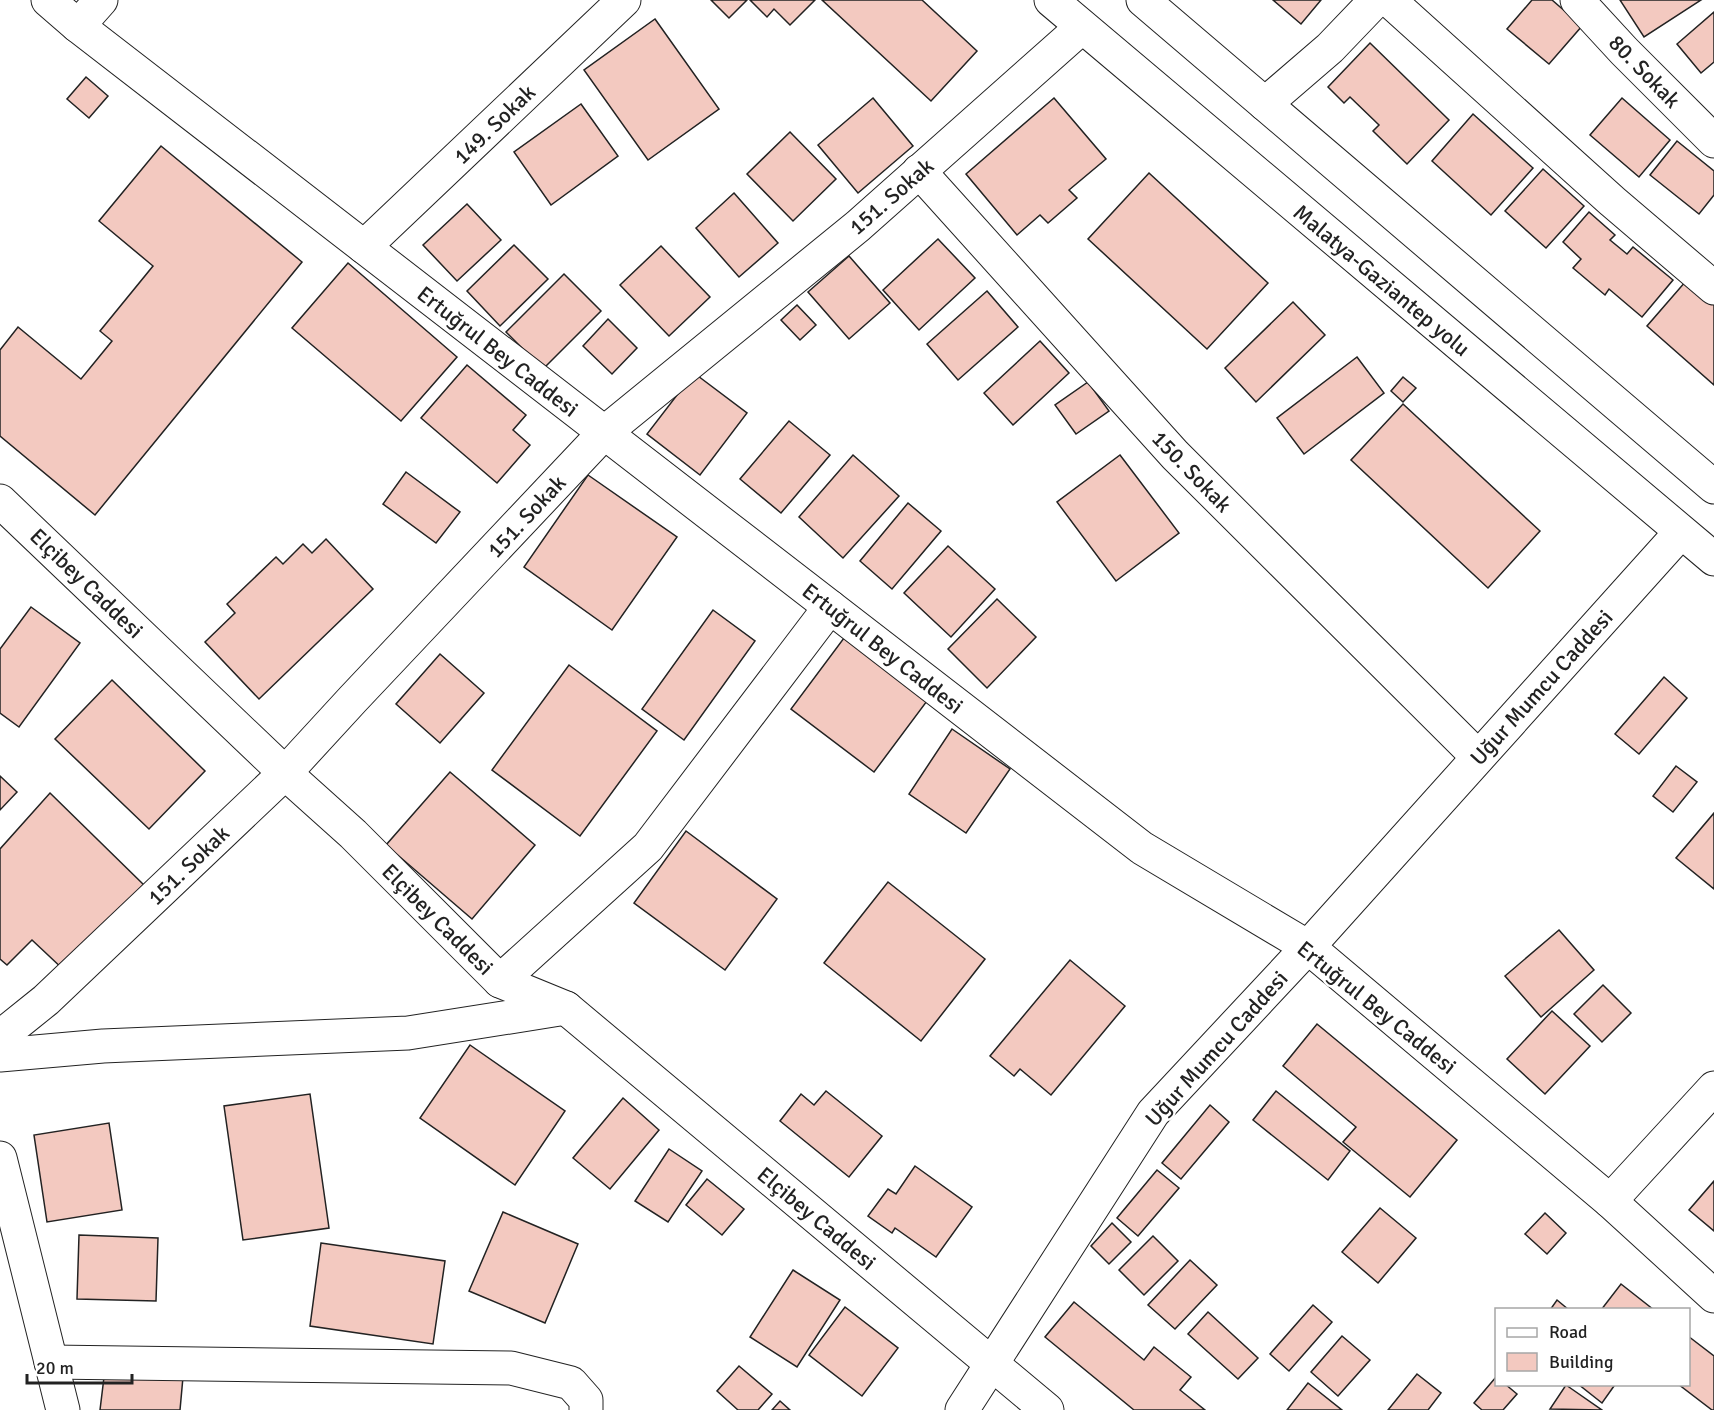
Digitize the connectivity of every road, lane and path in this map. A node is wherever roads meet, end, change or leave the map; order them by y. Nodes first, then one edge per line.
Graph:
1 (48, 0) edge
2 (101, 0) edge
3 (624, 0) edge
4 (1051, 0) edge
5 (1143, 0) edge
6 (1376, 0) edge
7 (1389, 0) edge
8 (1577, 0) edge
9 (78, 26) junction
10 (1082, 27) junction
11 (1265, 104) junction
12 (1714, 141) edge
13 (919, 171) junction
14 (364, 247) junction
15 (1714, 288) edge
16 (604, 433) junction
17 (1714, 487) edge
18 (0, 501) edge
19 (1681, 532) junction
20 (1714, 559) edge
21 (830, 607) junction
22 (1478, 758) junction
23 (285, 773) junction
24 (1308, 947) junction
25 (500, 981) junction
26 (566, 1008) junction
27 (0, 1037) edge
28 (0, 1055) edge
29 (1714, 1088) edge
30 (0, 1158) edge
31 (1610, 1201) junction
32 (1714, 1296) edge
33 (51, 1362) junction
34 (992, 1364) junction
35 (63, 1410) edge
36 (586, 1410) edge
37 (962, 1410) edge
38 (1047, 1410) edge

1 - 9 main road, Ertuğrul Bey Caddesi
2 - 9 main road
3 - 14 main road, 149. Sokak
4 - 10 main road, Malatya-Gaziantep yolu
5 - 11 main road
6 - 11 main road
7 - 15 main road
8 - 12 main road, 80. Sokak
9 - 14 main road, Ertuğrul Bey Caddesi
10 - 13 main road, 151. Sokak
10 - 19 main road, Malatya-Gaziantep yolu
11 - 17 main road
13 - 16 main road, 151. Sokak
13 - 22 main road, 150. Sokak
14 - 16 main road, Ertuğrul Bey Caddesi
16 - 21 main road, Ertuğrul Bey Caddesi
16 - 23 main road, 151. Sokak
18 - 23 main road, Elçibey Caddesi
19 - 20 main road, Malatya-Gaziantep yolu
19 - 22 main road, Uğur Mumcu Caddesi
21 - 24 main road, Ertuğrul Bey Caddesi
21 - 25 main road
22 - 24 main road, Uğur Mumcu Caddesi
23 - 25 main road, Elçibey Caddesi
23 - 27 main road, 151. Sokak
24 - 31 main road, Ertuğrul Bey Caddesi
24 - 34 main road, Uğur Mumcu Caddesi
25 - 26 main road, Elçibey Caddesi
26 - 28 main road
26 - 34 main road, Elçibey Caddesi
29 - 31 main road
30 - 33 main road
31 - 32 main road, Ertuğrul Bey Caddesi
33 - 35 main road
33 - 36 main road
34 - 37 main road, Uğur Mumcu Caddesi
34 - 38 main road, Elçibey Caddesi

